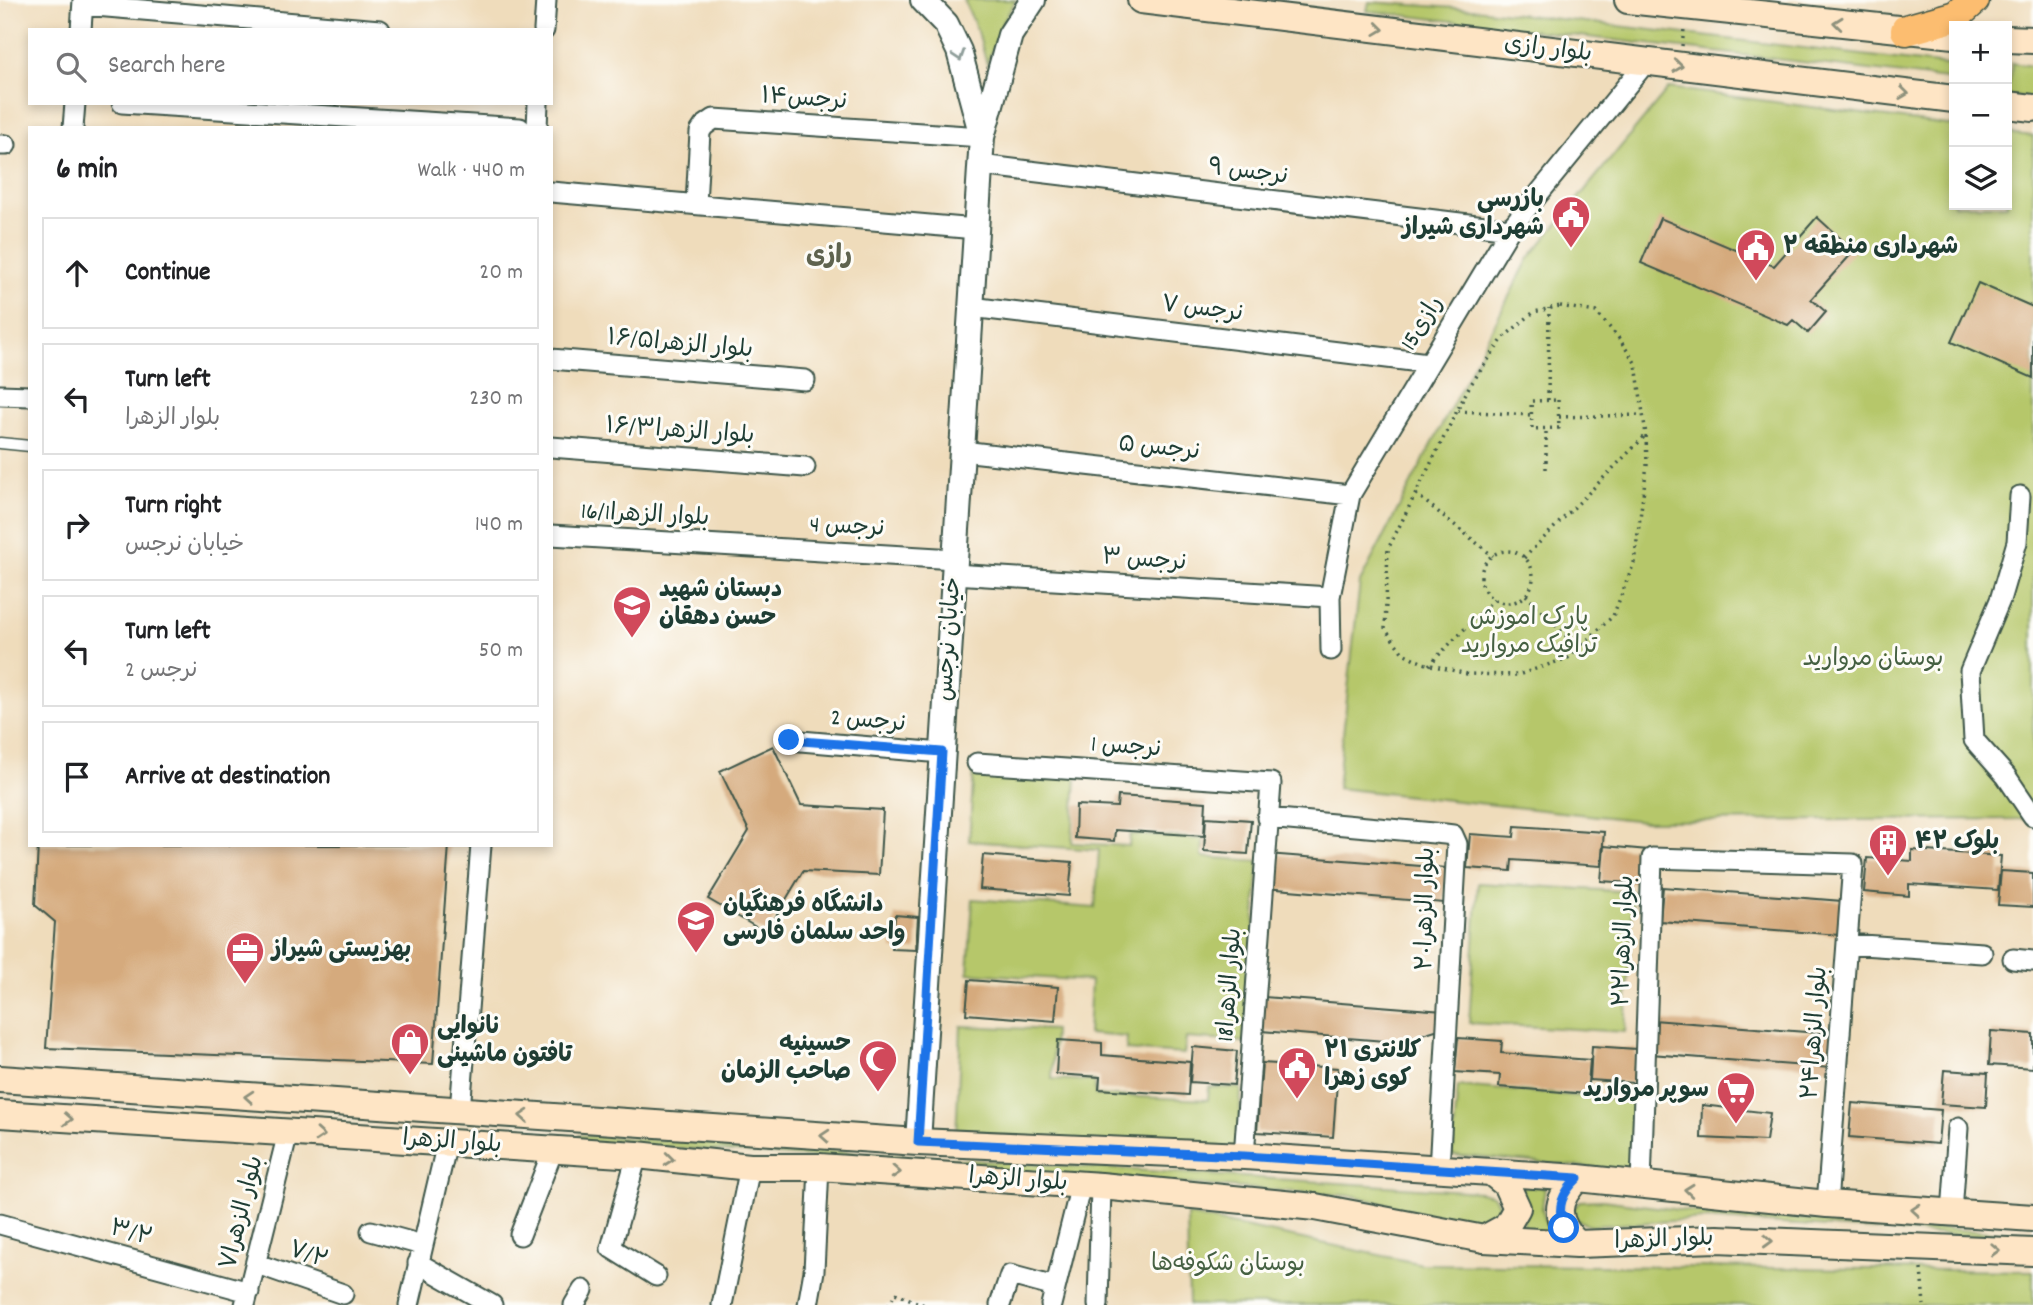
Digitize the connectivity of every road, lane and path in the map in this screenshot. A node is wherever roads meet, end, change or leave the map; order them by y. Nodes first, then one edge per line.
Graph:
1 (546, 0) edge
2 (923, 0) edge
3 (1033, 0) edge
4 (1141, 0) edge
5 (1628, 0) edge
6 (1975, 0) edge
7 (83, 3) edge
8 (1686, 6) junction
9 (1330, 11) edge
10 (81, 28) edge
11 (358, 28) edge
12 (544, 28) edge
13 (1906, 30) junction
14 (1949, 35) edge
15 (2012, 39) edge
16 (2033, 40) edge
17 (1646, 62) junction
18 (1680, 66) junction
19 (1949, 98) edge
20 (75, 105) edge
21 (154, 105) edge
22 (538, 105) edge
23 (2012, 106) edge
24 (2033, 108) edge
25 (73, 126) edge
26 (488, 126) edge
27 (537, 126) edge
28 (982, 137) junction
29 (981, 165) junction
30 (553, 192) edge
31 (696, 204) junction
32 (976, 229) junction
33 (1510, 229) junction
34 (971, 307) junction
35 (1549, 308) junction
36 (553, 359) edge
37 (1428, 363) junction
38 (805, 380) dead end
39 (0, 395) edge
40 (28, 396) edge
41 (1548, 400) junction
42 (1458, 411) junction
43 (1531, 415) junction
44 (1643, 415) junction
45 (1559, 418) junction
46 (1546, 429) junction
47 (1646, 435) junction
48 (0, 443) edge
49 (28, 446) edge
50 (553, 447) edge
51 (962, 451) junction
52 (805, 467) dead end
53 (1546, 469) dead end
54 (1415, 493) junction
55 (1350, 495) junction
56 (2020, 496) dead end
57 (553, 536) edge
58 (736, 546) joint
59 (1493, 556) junction
60 (1524, 558) junction
61 (955, 567) junction
62 (1525, 595) junction
63 (1330, 597) junction
64 (1494, 599) junction
65 (1578, 648) junction
66 (1331, 650) dead end
67 (1429, 665) junction
68 (789, 740) dead end
69 (942, 752) junction
70 (977, 762) dead end
71 (1270, 783) joint
72 (2033, 816) edge
73 (1268, 818) junction
74 (481, 847) edge
75 (1853, 864) joint
76 (1847, 944) junction
77 (1982, 953) dead end
78 (2013, 959) dead end
79 (2033, 961) edge
80 (0, 1079) edge
81 (460, 1111) junction
82 (0, 1114) edge
83 (576, 1119) junction
84 (1958, 1128) dead end
85 (288, 1133) junction
86 (918, 1142) junction
87 (447, 1143) junction
88 (561, 1151) junction
89 (637, 1155) junction
90 (1244, 1156) junction
91 (750, 1167) junction
92 (819, 1167) junction
93 (1439, 1170) junction
94 (1491, 1172) junction
95 (1578, 1178) junction
96 (1641, 1185) junction
97 (1091, 1186) junction
98 (1827, 1205) junction
99 (1952, 1213) junction
100 (2033, 1219) edge
101 (0, 1224) edge
102 (371, 1231) dead end
103 (520, 1235) dead end
104 (1484, 1238) junction
105 (1577, 1244) junction
106 (1919, 1247) junction
107 (2033, 1252) edge
108 (420, 1254) junction
109 (257, 1264) junction
110 (656, 1276) dead end
111 (343, 1294) dead end
112 (1053, 1296) edge
113 (247, 1298) edge
114 (409, 1305) edge
115 (492, 1305) edge
116 (722, 1305) edge
117 (808, 1305) edge
118 (889, 1305) edge
119 (924, 1305) edge
120 (1000, 1305) edge
121 (1098, 1305) edge
122 (1924, 1305) edge

1 - 12 street
2 -> 28 street
3 - 28 street
4 - 9 main road, بلوار رازی
5 - 8 main road
6 - 13 main road
7 - 10 street
7 - 11 street
13 -> 8 main road
8 - 18 path
9 -> 17 main road, بلوار رازی
13 - 14 main road
15 - 16 main road
17 -> 18 main road, بلوار رازی
17 - 33 street, 15رازی
18 -> 19 main road, بلوار رازی
20 - 25 street
21 - 26 street
22 - 27 street
23 - 24 main road
28 - 29 street, خیابان نرجس
28 - 31 street, نرجس۱۴
29 - 32 street, خیابان نرجس
29 - 33 street, نرجس ۹
30 - 31 street
31 - 32 street
32 - 34 street, خیابان نرجس
33 - 37 street, 15رازی
34 - 37 street, نرجس ۷
34 - 51 street, خیابان نرجس
35 - 41 path
35 - 42 path
35 - 44 path
36 - 38 street, بلوار الزهرا۱۶/۵
37 - 55 street, 15رازی
39 - 40 street
41 - 43 path
41 - 45 path
42 - 43 path
42 - 54 path
43 - 46 path
44 - 45 path
44 - 47 path
45 - 46 path
46 - 53 path
47 - 60 path
47 - 65 path
48 - 49 lane
50 - 52 street, بلوار الزهرا۱۶/۳
51 - 55 street, نرجس ۵
51 - 61 street, خیابان نرجس
54 - 59 path
54 - 67 path
55 - 63 street, 15رازی
56 - 72 street
57 - 58 street, بلوار الزهرا16/1
58 - 61 street, 4 نرجس
59 - 60 path
59 - 64 path
60 - 62 path
61 - 63 street, نرجس ۳
61 - 69 street, خیابان نرجس
62 - 64 path
62 - 65 path
63 - 66 street, 15رازی
64 - 67 path
65 - 67 path
68 - 69 street, 2 نرجس
69 - 86 street, خیابان نرجس
70 - 71 street, 1 نرجس
71 - 73 street, 18بلوار الزهرا
73 - 90 street, 18بلوار الزهرا
73 - 93 street, بلوار الزهرا۲۰
74 - 81 street
75 - 76 street, بلوار الزهرا۲۴
75 - 96 street, بلوار الزهرا۲۲
76 - 77 street
76 - 98 street, بلوار الزهرا۲۴
78 - 79 street
81 -> 80 main road, بلوار الزهرا
83 -> 81 main road, بلوار الزهرا
82 -> 85 main road, بلوار الزهرا
86 -> 83 main road, بلوار الزهرا
83 - 88 main road
84 - 99 street
85 -> 87 main road, بلوار الزهرا
85 - 109 street, بلوار الزهرا۷
86 - 90 main road, بلوار الزهرا
87 - 88 main road, بلوار الزهرا
87 - 108 street
88 - 89 main road, بلوار الزهرا
88 - 103 street
89 -> 91 main road, بلوار الزهرا
89 - 110 street
90 - 93 main road, بلوار الزهرا
91 - 92 main road, بلوار الزهرا
91 - 116 street
92 -> 97 main road, بلوار الزهرا
92 - 117 street
93 - 94 main road, بلوار الزهرا
94 - 95 main road, بلوار الزهرا
94 - 104 main road
95 - 96 main road, بلوار الزهرا
95 - 105 main road
98 -> 96 main road, بلوار الزهرا
97 - 104 main road, بلوار الزهرا
97 - 112 street
97 - 121 street
99 -> 98 main road, بلوار الزهرا
99 - 100 main road, بلوار الزهرا
101 - 113 street, ۳/۲
102 - 108 street
104 - 105 main road, بلوار الزهرا
105 -> 106 main road, بلوار الزهرا
106 -> 107 main road, بلوار الزهرا
106 - 122 path
108 - 114 street
108 - 115 street
109 - 111 street, ۷/۲
109 - 113 street, بلوار الزهرا۷
112 - 120 street
118 - 119 path

